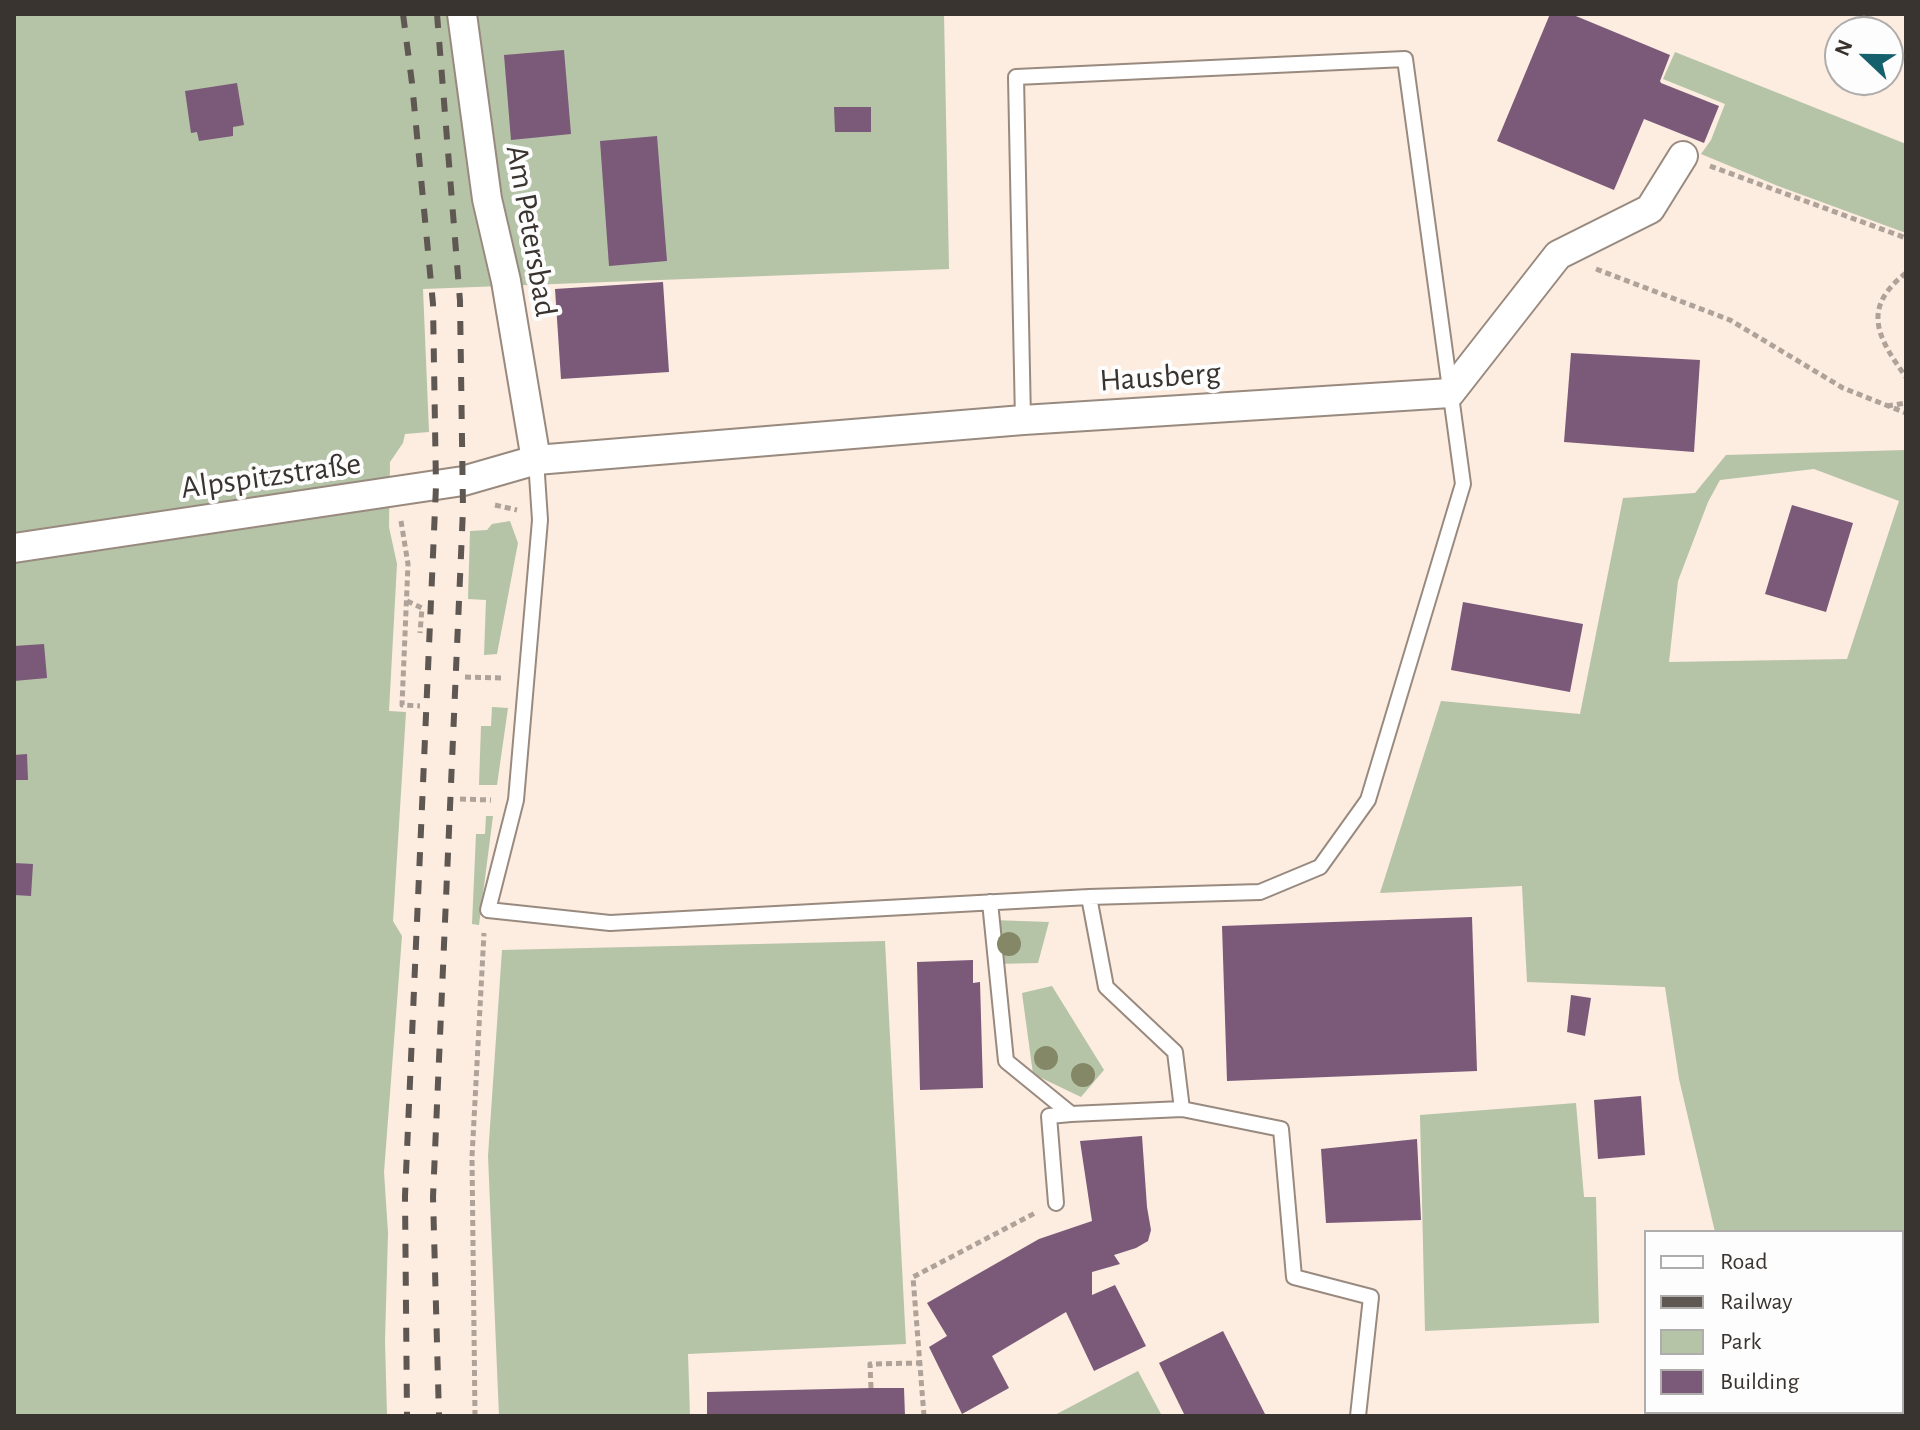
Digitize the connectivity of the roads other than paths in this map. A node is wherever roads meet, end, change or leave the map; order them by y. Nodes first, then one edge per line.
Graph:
1 (462, 14) edge
2 (1683, 156) road end
3 (1450, 393) junction
4 (1023, 420) junction
5 (536, 460) junction
6 (14, 548) edge
7 (1089, 897) junction
8 (990, 902) junction
9 (1182, 1109) junction
10 (1071, 1114) junction
11 (1056, 1203) road end
12 (1358, 1416) edge

1 - 5 street, Am Petersbad
2 - 3 street
3 - 4 street, Hausberg
3 - 4 lane
3 - 7 lane
4 - 5 street, Hausberg
5 - 6 street, Alpspitzstraße
5 - 8 lane
7 - 8 lane
7 - 9 lane
8 - 10 lane
9 - 10 lane
9 - 12 lane
10 - 11 lane

